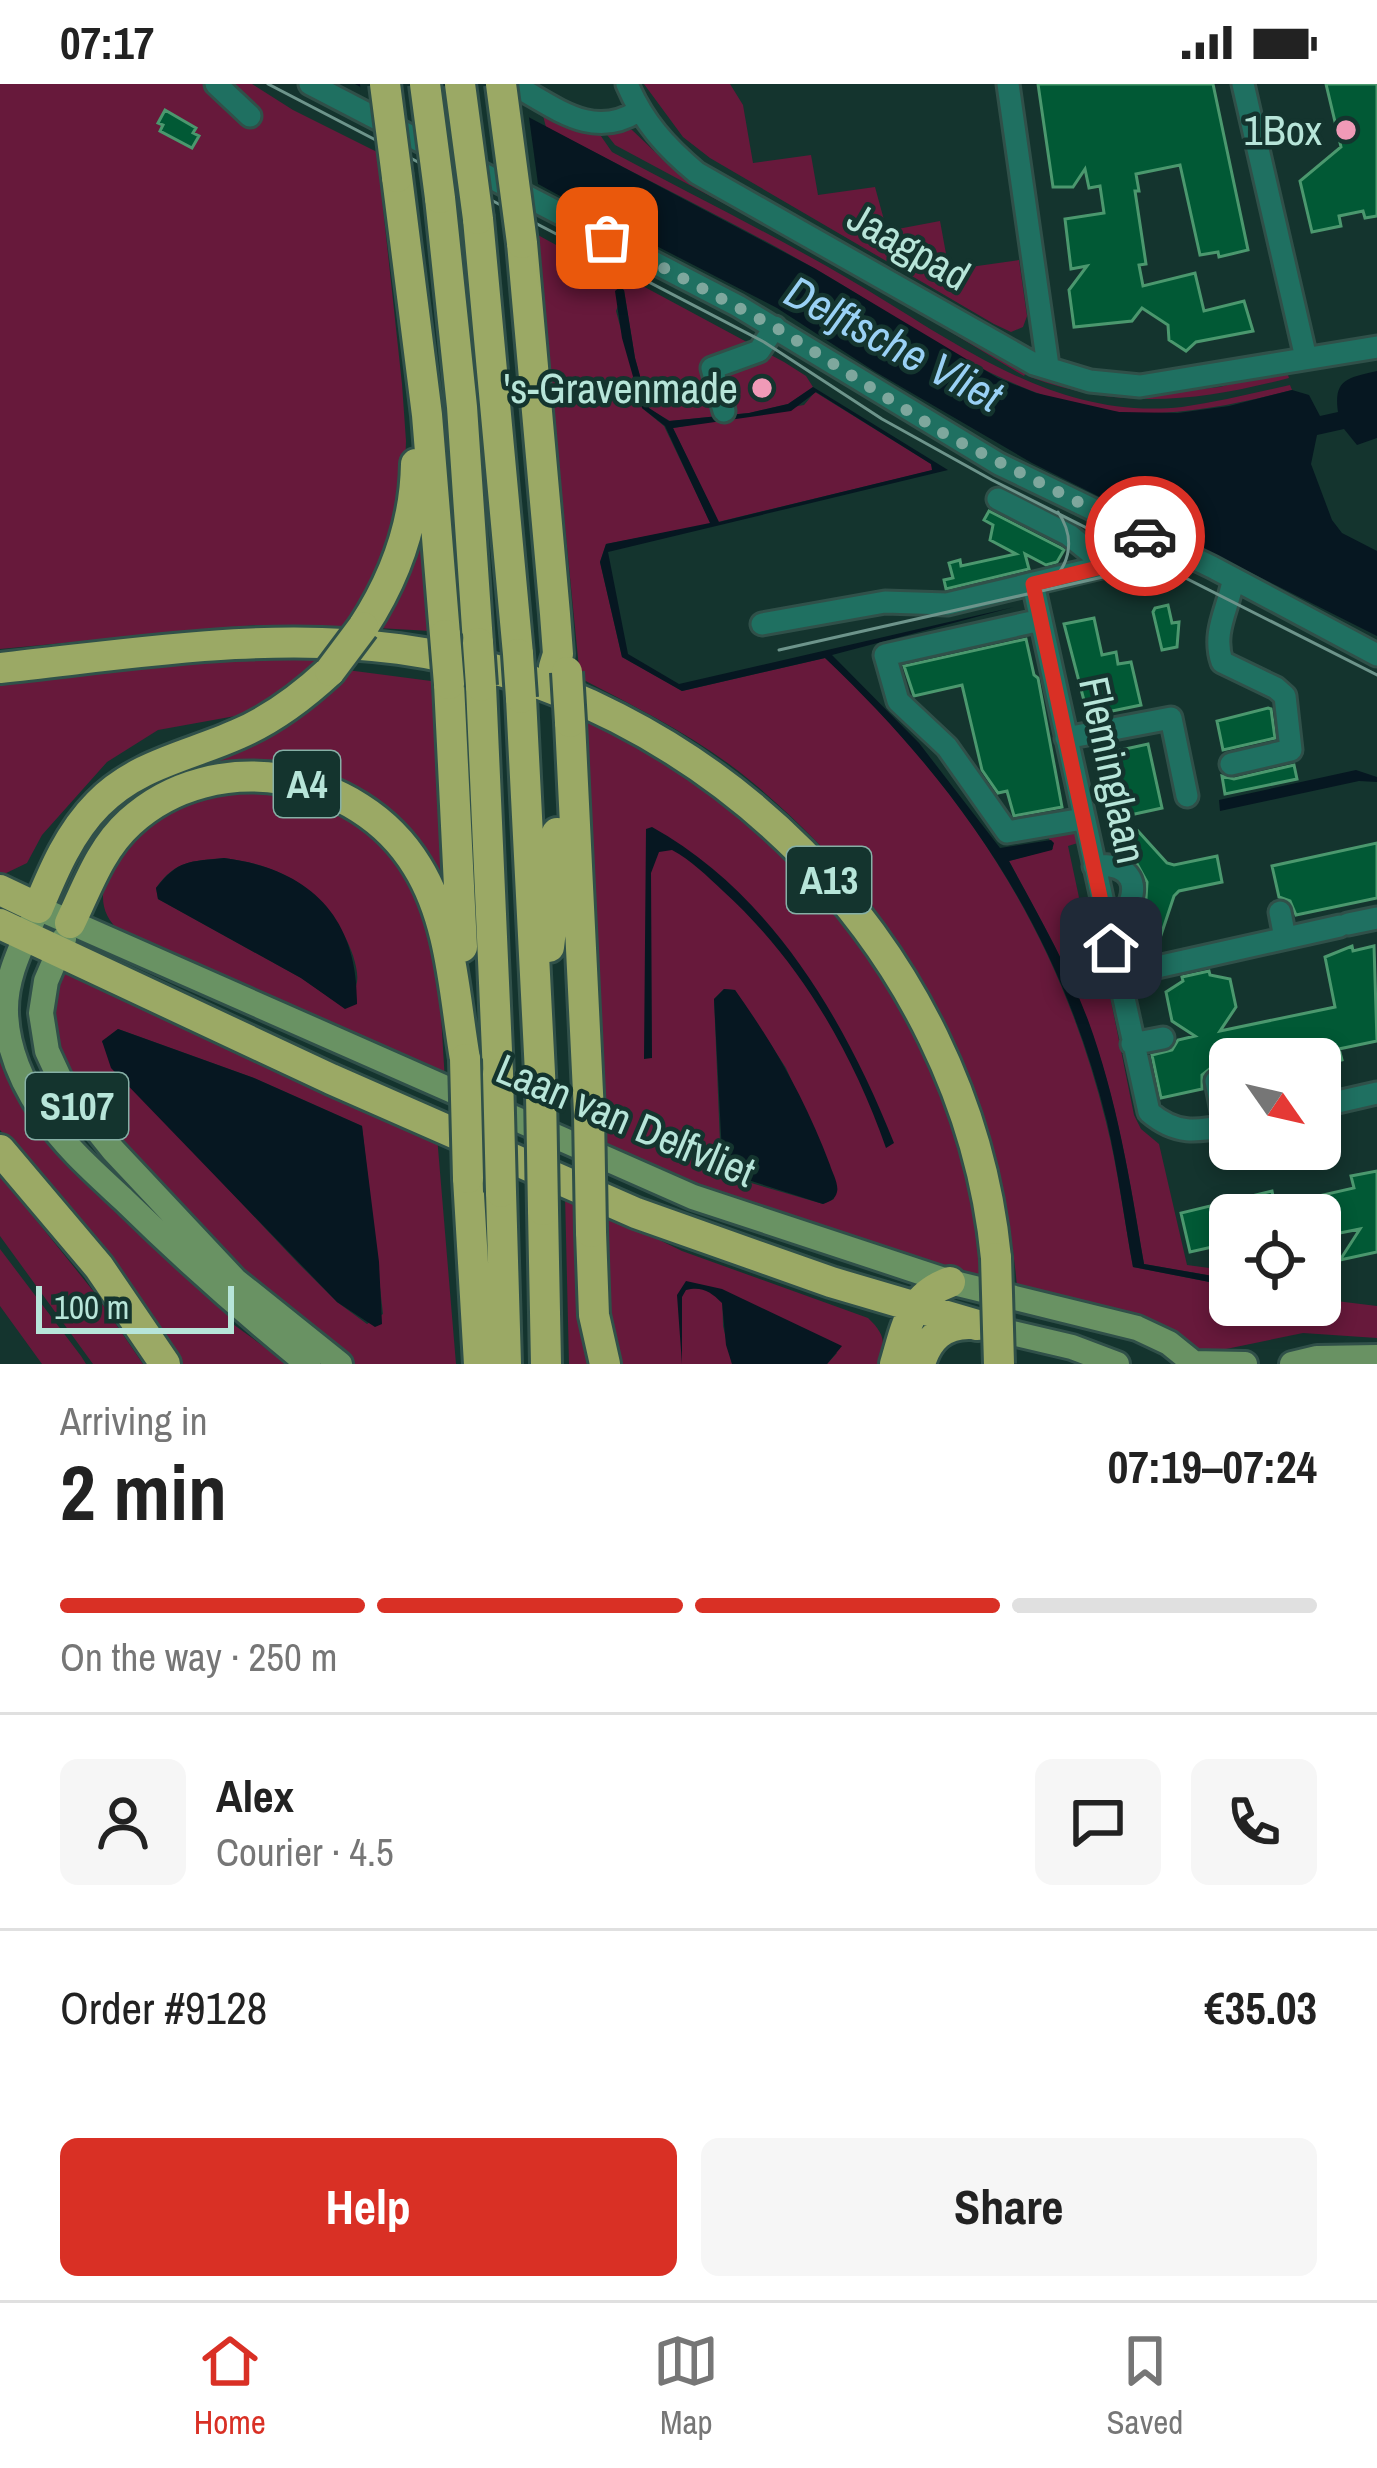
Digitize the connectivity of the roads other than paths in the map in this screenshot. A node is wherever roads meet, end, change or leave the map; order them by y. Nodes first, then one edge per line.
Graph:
1 (215, 84) edge
2 (310, 84) edge
3 (385, 84) edge
4 (424, 84) edge
5 (460, 84) edge
6 (501, 84) edge
7 (512, 84) edge
8 (627, 84) edge
9 (1008, 84) edge
10 (1244, 84) edge
11 (638, 111) junction
12 (250, 116) dead end
13 (775, 327) junction
14 (1377, 347) edge
15 (417, 356) junction
16 (1306, 358) junction
17 (1048, 365) junction
18 (724, 412) dead end
19 (998, 499) dead end
20 (1146, 535) junction
21 (1073, 540) junction
22 (1107, 566) junction
23 (1073, 575) junction
24 (1233, 581) junction
25 (1033, 584) junction
26 (1041, 620) junction
27 (762, 624) dead end
28 (1377, 656) edge
29 (0, 668) edge
30 (563, 719) junction
31 (1066, 738) junction
32 (1232, 764) dead end
33 (1187, 796) dead end
34 (1084, 819) junction
35 (1094, 866) junction
36 (0, 890) edge
37 (1280, 912) dead end
38 (1377, 918) edge
39 (1106, 921) junction
40 (21, 923) edge
41 (1269, 935) junction
42 (64, 938) junction
43 (1117, 976) junction
44 (539, 1030) junction
45 (1163, 1038) dead end
46 (1132, 1044) junction
47 (465, 1059) junction
48 (1377, 1093) edge
49 (1341, 1101) edge
50 (1209, 1129) edge
51 (0, 1150) edge
52 (950, 1282) junction
53 (913, 1307) junction
54 (976, 1324) junction
55 (1377, 1358) edge
56 (1194, 1363) edge
57 (165, 1364) edge
58 (308, 1364) edge
59 (340, 1364) edge
60 (479, 1364) edge
61 (506, 1364) edge
62 (546, 1364) edge
63 (605, 1364) edge
64 (895, 1364) edge
65 (920, 1364) edge
66 (999, 1364) edge
67 (1118, 1364) edge
68 (1245, 1364) edge
69 (1292, 1364) edge

1 - 12 street
2 - 13 street
3 - 15 highway, A4, bridge
4 - 61 highway, bridge
5 - 44 highway, bridge
6 - 30 highway, bridge
7 - 11 street
8 - 11 street, Jaagpad
9 - 17 street
10 - 16 street
11 - 17 street, Jaagpad
13 - 18 street
13 - 20 street
14 - 16 street, Jaagpad
15 - 40 highway, A4, bridge
15 - 47 highway, A4, bridge
16 - 17 street, Jaagpad
19 - 21 street
20 - 22 street
20 - 24 street
21 - 22 street
21 - 23 street
22 - 23 street
23 - 25 street
24 - 28 street
24 - 32 street
25 - 26 street, Fleminglaan
25 - 27 street
26 - 31 street, Fleminglaan
26 - 34 street
29 - 66 highway, A13, bridge
30 - 44 highway
30 - 63 highway, bridge
31 - 33 street
31 - 34 street, Fleminglaan
34 - 35 street, Fleminglaan
35 - 39 street, Fleminglaan
35 - 39 street
36 - 40 highway, Laan van Delfvliet
37 - 41 street
38 - 41 street
39 - 43 street, Fleminglaan
40 - 42 highway, Laan van Delfvliet
40 - 58 main road, S107
41 - 43 street
42 - 47 highway, A4
42 - 52 main road, Laan van Delfvliet
42 - 53 highway, Laan van Delfvliet
42 - 59 main road, S107
43 - 46 street, Fleminglaan
44 - 62 highway, bridge
45 - 46 street
46 - 50 street, Fleminglaan
47 - 60 highway, A4, bridge
48 - 49 street
51 - 57 highway
52 - 53 highway
52 - 56 main road, Laan van Delfvliet
53 - 54 highway, Laan van Delfvliet
53 - 64 highway
54 - 65 highway
54 - 67 main road, Laan van Delfvliet
55 - 69 main road
56 - 68 main road

